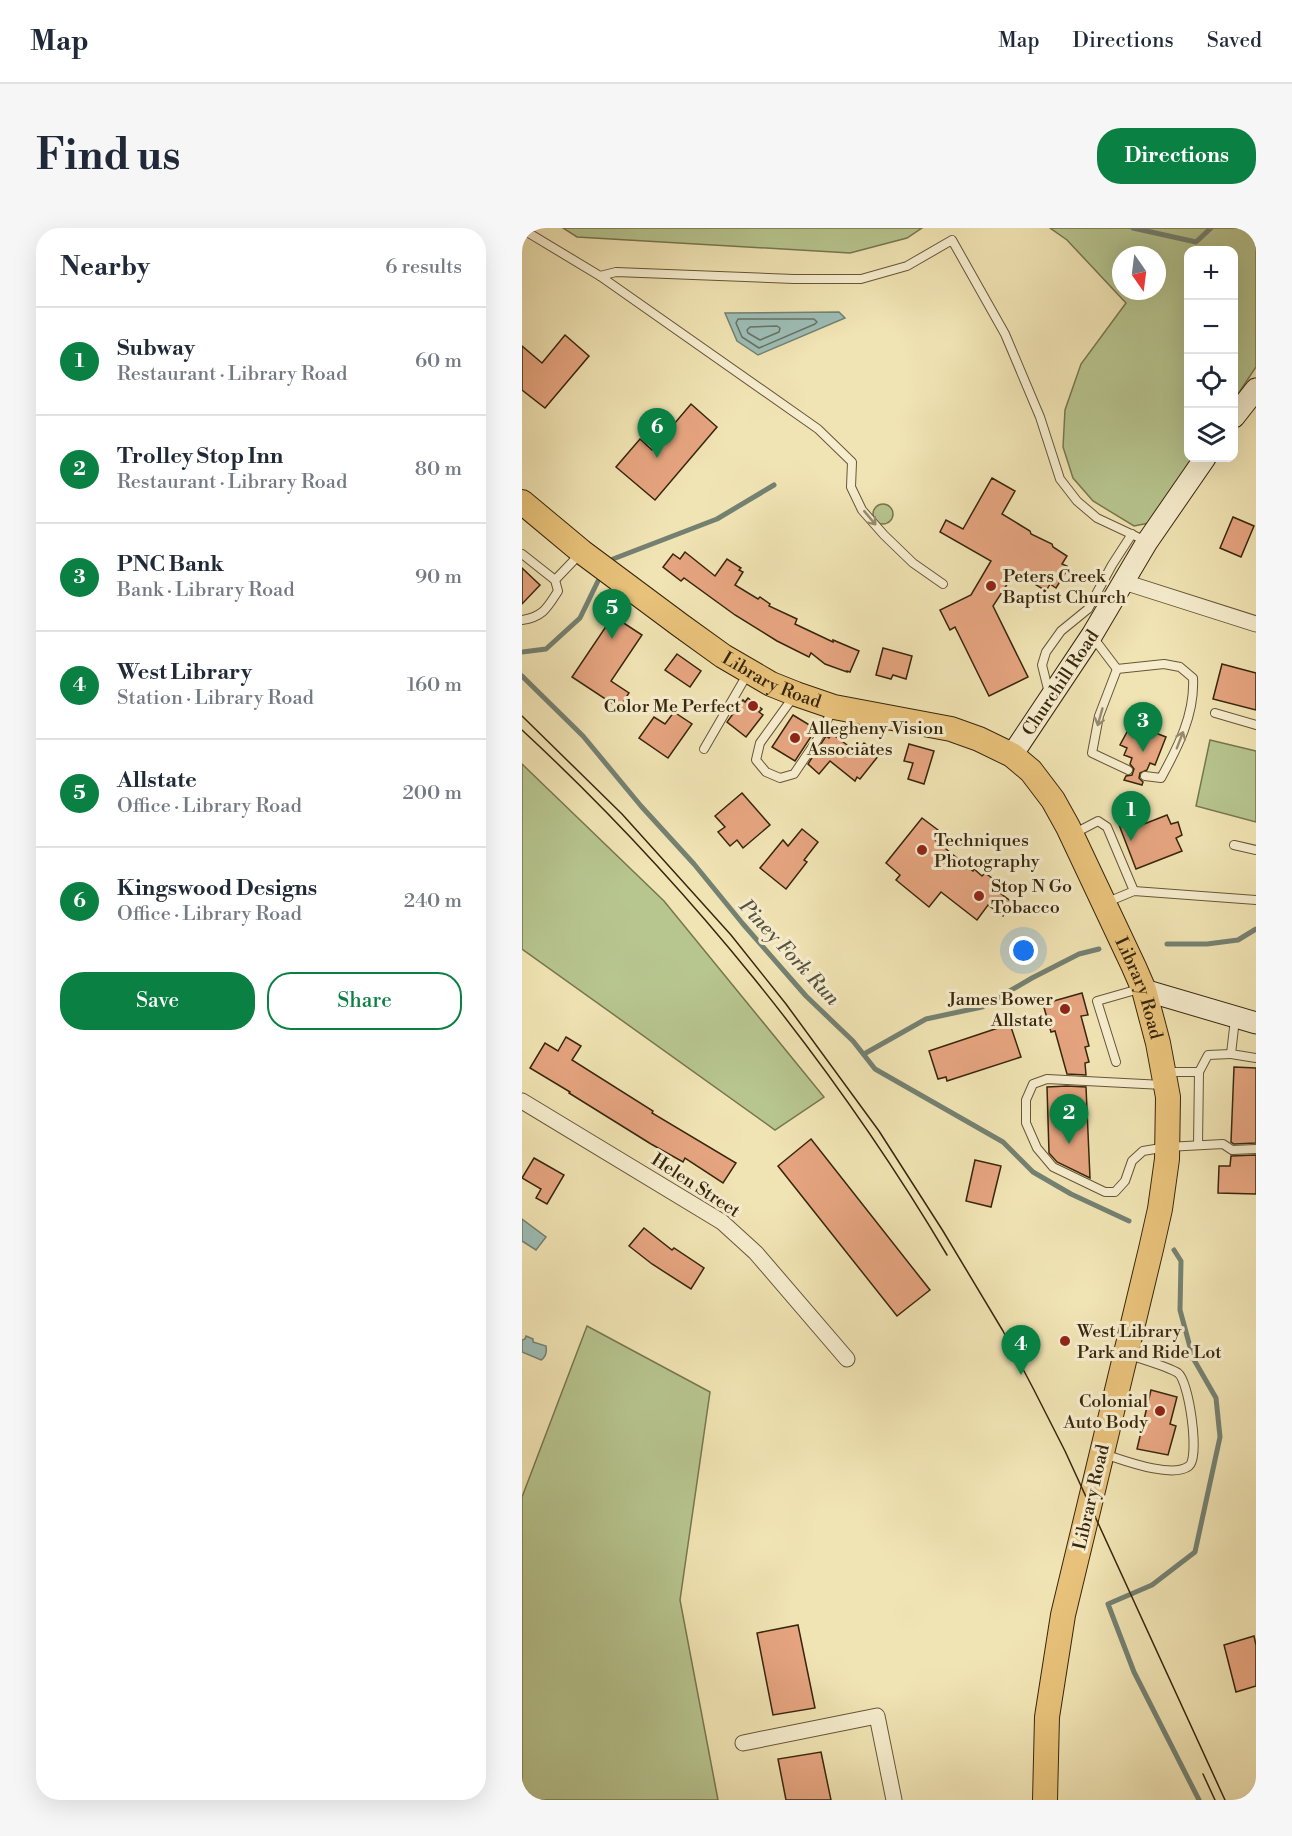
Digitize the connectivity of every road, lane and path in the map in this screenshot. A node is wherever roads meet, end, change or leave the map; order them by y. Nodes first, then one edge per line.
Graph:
1 (522, 230) edge
2 (600, 276) junction
3 (1256, 389) edge
4 (1238, 411) edge
5 (1202, 462) edge
6 (522, 502) edge
7 (1140, 538) junction
8 (582, 552) junction
9 (522, 555) edge
10 (555, 580) junction
11 (1124, 582) junction
12 (943, 584) dead end
13 (522, 620) edge
14 (1256, 624) edge
15 (1092, 635) junction
16 (1117, 669) junction
17 (749, 672) junction
18 (796, 694) junction
19 (1050, 697) junction
20 (834, 707) junction
21 (1215, 713) dead end
22 (1256, 725) edge
23 (704, 749) dead end
24 (1012, 755) junction
25 (1128, 770) dead end
26 (1145, 776) dead end
27 (1072, 834) junction
28 (1234, 845) dead end
29 (1256, 850) edge
30 (1134, 891) junction
31 (1256, 900) edge
32 (1104, 903) junction
33 (1144, 989) junction
34 (1235, 1017) junction
35 (1256, 1023) edge
36 (1231, 1054) junction
37 (1256, 1058) edge
38 (1116, 1062) dead end
39 (1199, 1072) junction
40 (1165, 1078) junction
41 (522, 1101) edge
42 (1198, 1145) junction
43 (1167, 1147) junction
44 (1256, 1149) edge
45 (1126, 1353) junction
46 (847, 1359) dead end
47 (1101, 1453) junction
48 (743, 1743) dead end
49 (894, 1800) edge
50 (1045, 1800) edge

1 - 2 lane
2 - 7 lane
2 -> 12 lane
3 - 4 street
5 - 7 street, Churchill Road
6 - 8 main road, Library Road
7 - 11 street, Churchill Road
7 - 19 lane
8 - 10 lane
8 - 17 main road, Library Road
9 - 10 lane
10 - 13 lane
11 - 14 street
11 - 15 street, Churchill Road
15 - 16 lane
15 - 19 street, Churchill Road
16 -> 25 lane
26 -> 16 lane
17 - 18 main road, Library Road
17 - 23 lane
18 - 20 main road, Library Road
18 - 20 lane
19 - 24 street, Churchill Road
20 - 24 main road, Library Road
21 - 22 lane
24 - 27 main road, Library Road
27 - 30 lane
27 - 32 main road, Library Road
28 - 29 lane
30 - 31 lane
30 - 32 lane
32 - 33 main road, Library Road
33 - 34 street
33 - 38 lane
33 - 40 main road, Library Road
34 - 35 street
34 - 36 lane
36 - 37 lane
36 - 39 lane
39 - 40 lane
39 - 42 lane
40 - 43 main road, Library Road
40 - 43 lane
41 - 46 street, Helen Street
42 - 43 lane
42 - 44 lane
43 - 45 main road, Library Road
45 - 47 main road, Library Road
45 - 47 lane
47 - 50 main road, Library Road
48 - 49 street

